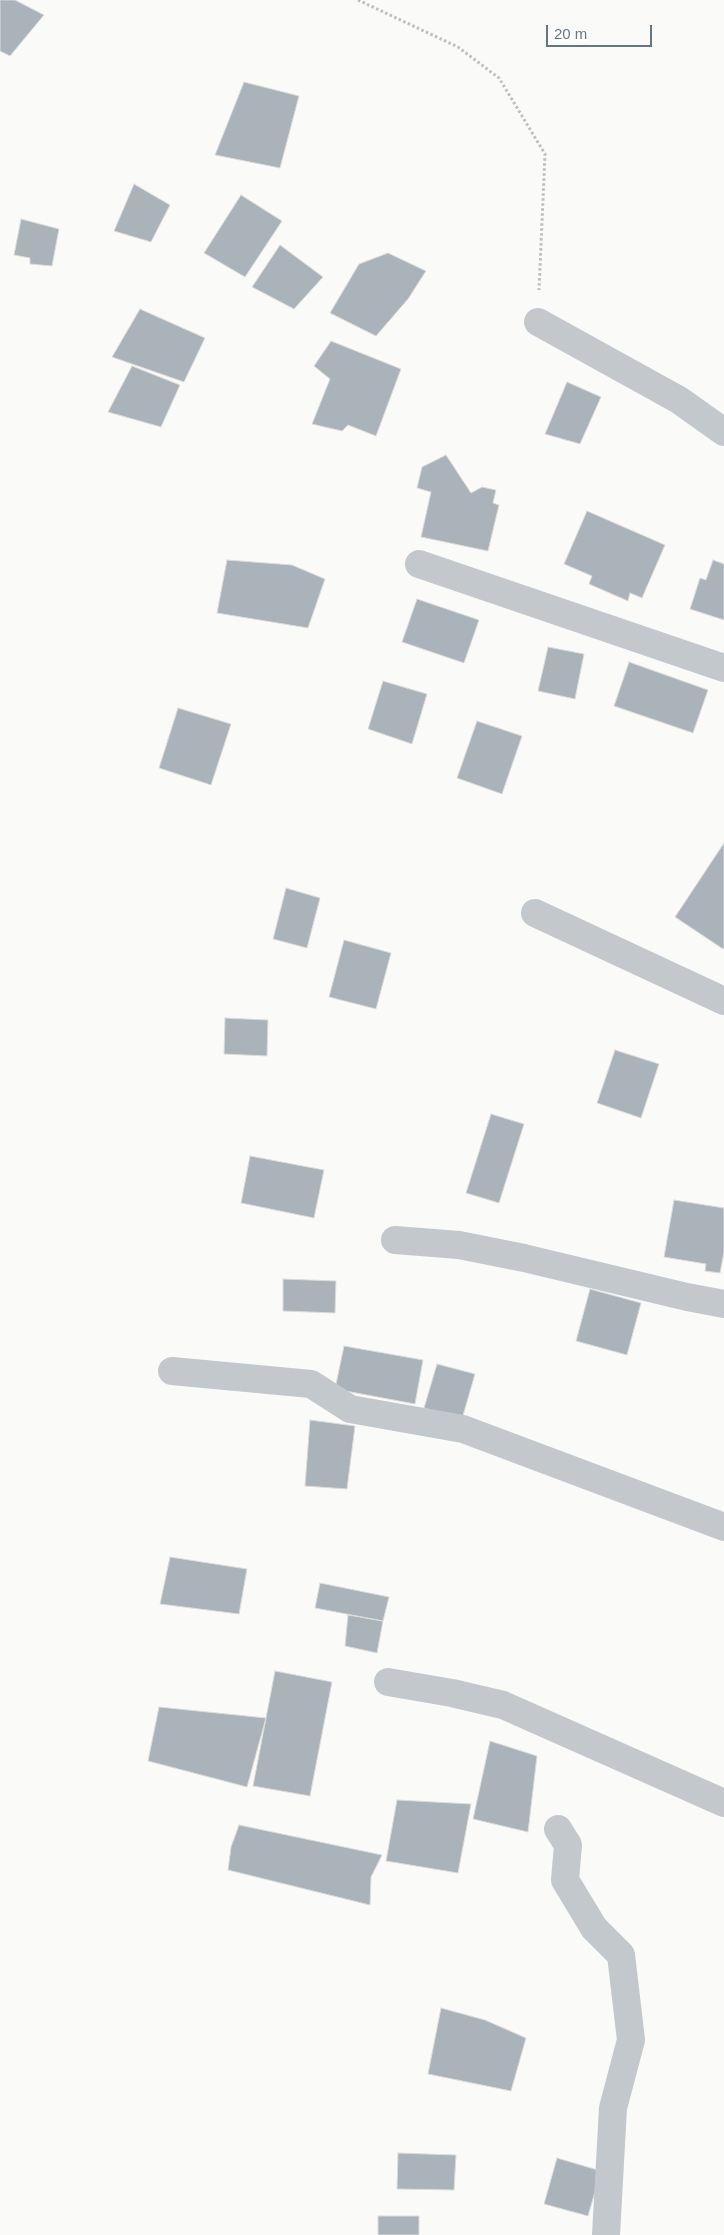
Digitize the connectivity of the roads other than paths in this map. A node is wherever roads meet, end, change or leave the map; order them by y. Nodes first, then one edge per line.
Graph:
1 (538, 322) road end
2 (724, 432) edge
3 (419, 564) dead end
4 (724, 668) edge
5 (535, 912) dead end
6 (724, 1001) edge
7 (395, 1240) dead end
8 (724, 1304) edge
9 (172, 1371) dead end
10 (724, 1526) edge
11 (388, 1682) dead end
12 (724, 1803) edge
13 (558, 1829) dead end
14 (606, 2235) edge

1 - 2 street
3 - 4 street
5 - 6 street
7 - 8 street
9 - 10 street
11 - 12 street
13 - 14 street

